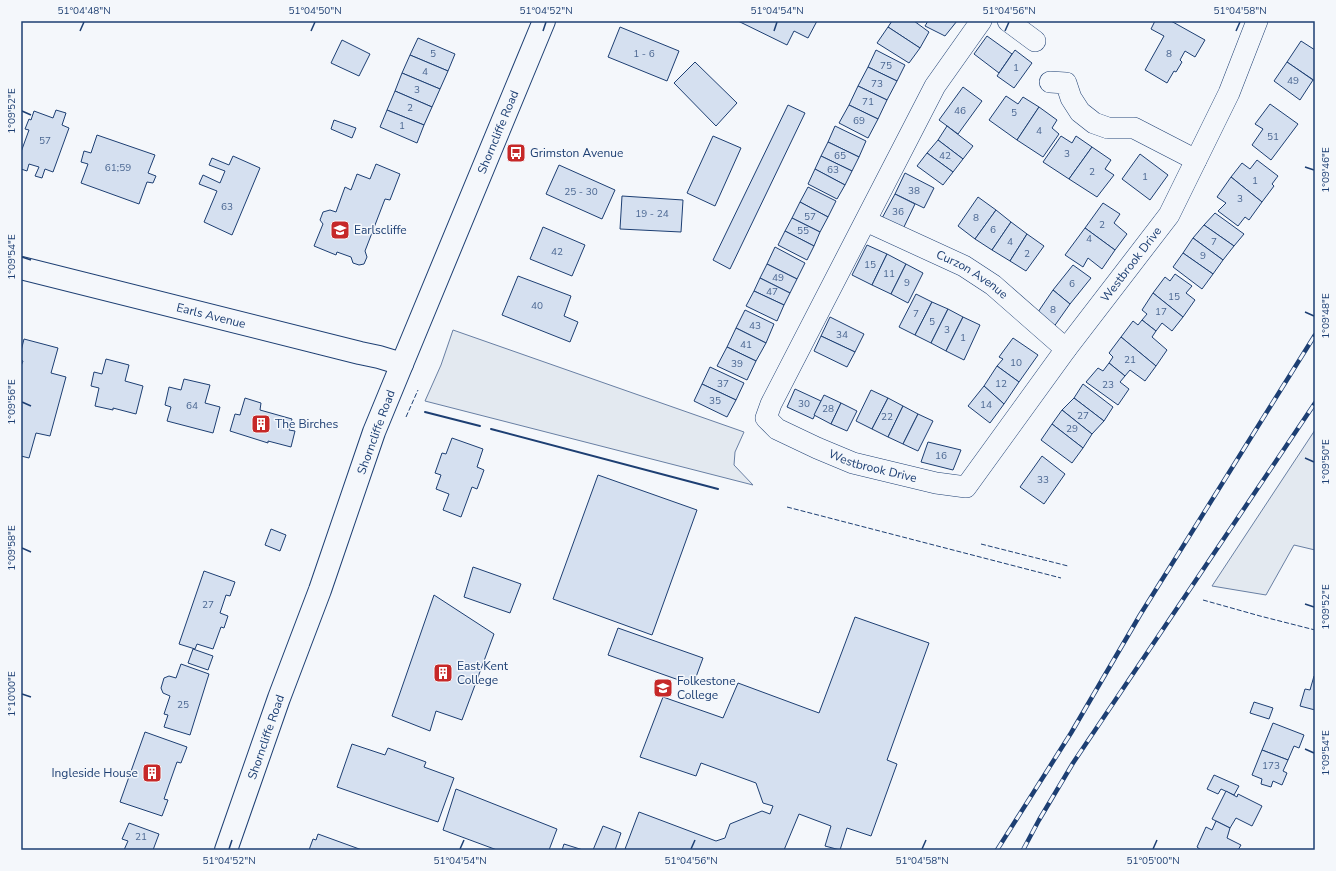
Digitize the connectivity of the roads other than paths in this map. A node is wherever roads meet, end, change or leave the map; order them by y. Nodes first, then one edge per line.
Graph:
1 (544, 21) edge
2 (981, 21) edge
3 (1008, 21) edge
4 (1257, 21) edge
5 (1035, 41) dead end
6 (1050, 82) dead end
7 (1196, 160) junction
8 (866, 221) junction
9 (21, 268) edge
10 (1066, 348) junction
11 (402, 364) junction
12 (226, 850) edge

1 - 11 main road, Shorncliffe Road
2 - 8 street, Westbrook Drive
3 - 5 street
4 - 7 street, Westbrook Drive
6 - 7 street
7 - 10 street, Westbrook Drive
8 - 10 street, Curzon Avenue
8 - 10 street, Westbrook Drive
9 - 11 main road, Earls Avenue
11 - 12 main road, Shorncliffe Road

